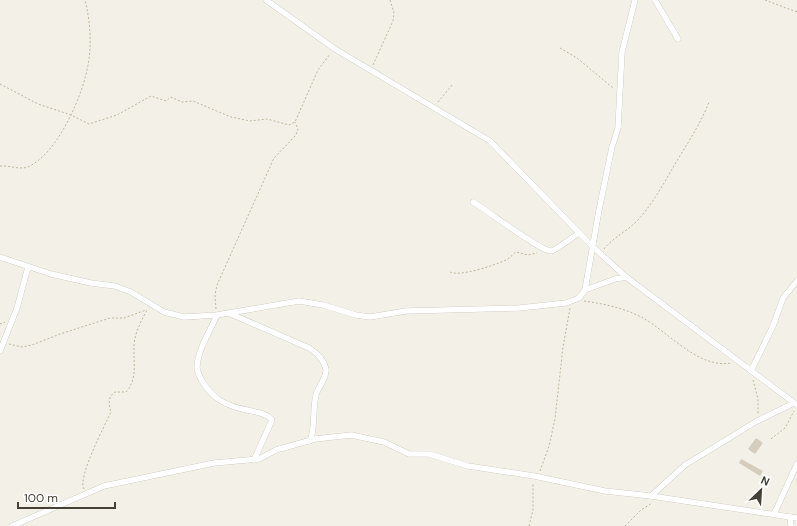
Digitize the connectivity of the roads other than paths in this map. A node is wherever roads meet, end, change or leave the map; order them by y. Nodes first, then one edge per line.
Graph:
1 (266, 0) edge
2 (635, 0) edge
3 (655, 0) edge
4 (678, 39) dead end
5 (473, 202) dead end
6 (579, 233) junction
7 (592, 246) junction
8 (0, 257) edge
9 (28, 266) junction
10 (626, 277) junction
11 (797, 281) edge
12 (585, 290) junction
13 (230, 313) junction
14 (217, 315) junction
15 (0, 351) edge
16 (751, 371) junction
17 (796, 405) edge
18 (310, 441) junction
19 (254, 460) junction
20 (797, 464) edge
21 (651, 496) junction
22 (774, 514) junction
23 (790, 517) junction
24 (797, 518) edge
25 (12, 526) edge
26 (791, 526) edge

1 - 6 street
2 - 7 street
3 - 4 street
5 - 6 street
6 - 7 street
7 - 10 street
7 - 12 street
8 - 9 street
9 - 14 street
9 - 15 street
10 - 12 street
10 - 16 street
11 - 16 street
12 - 13 street
13 - 14 street
13 - 18 street
14 - 19 street
16 - 17 street
17 - 21 street
18 - 19 street
18 - 21 street
19 - 25 street
20 - 22 street
21 - 22 street
22 - 23 street
23 - 24 street
23 - 26 street

